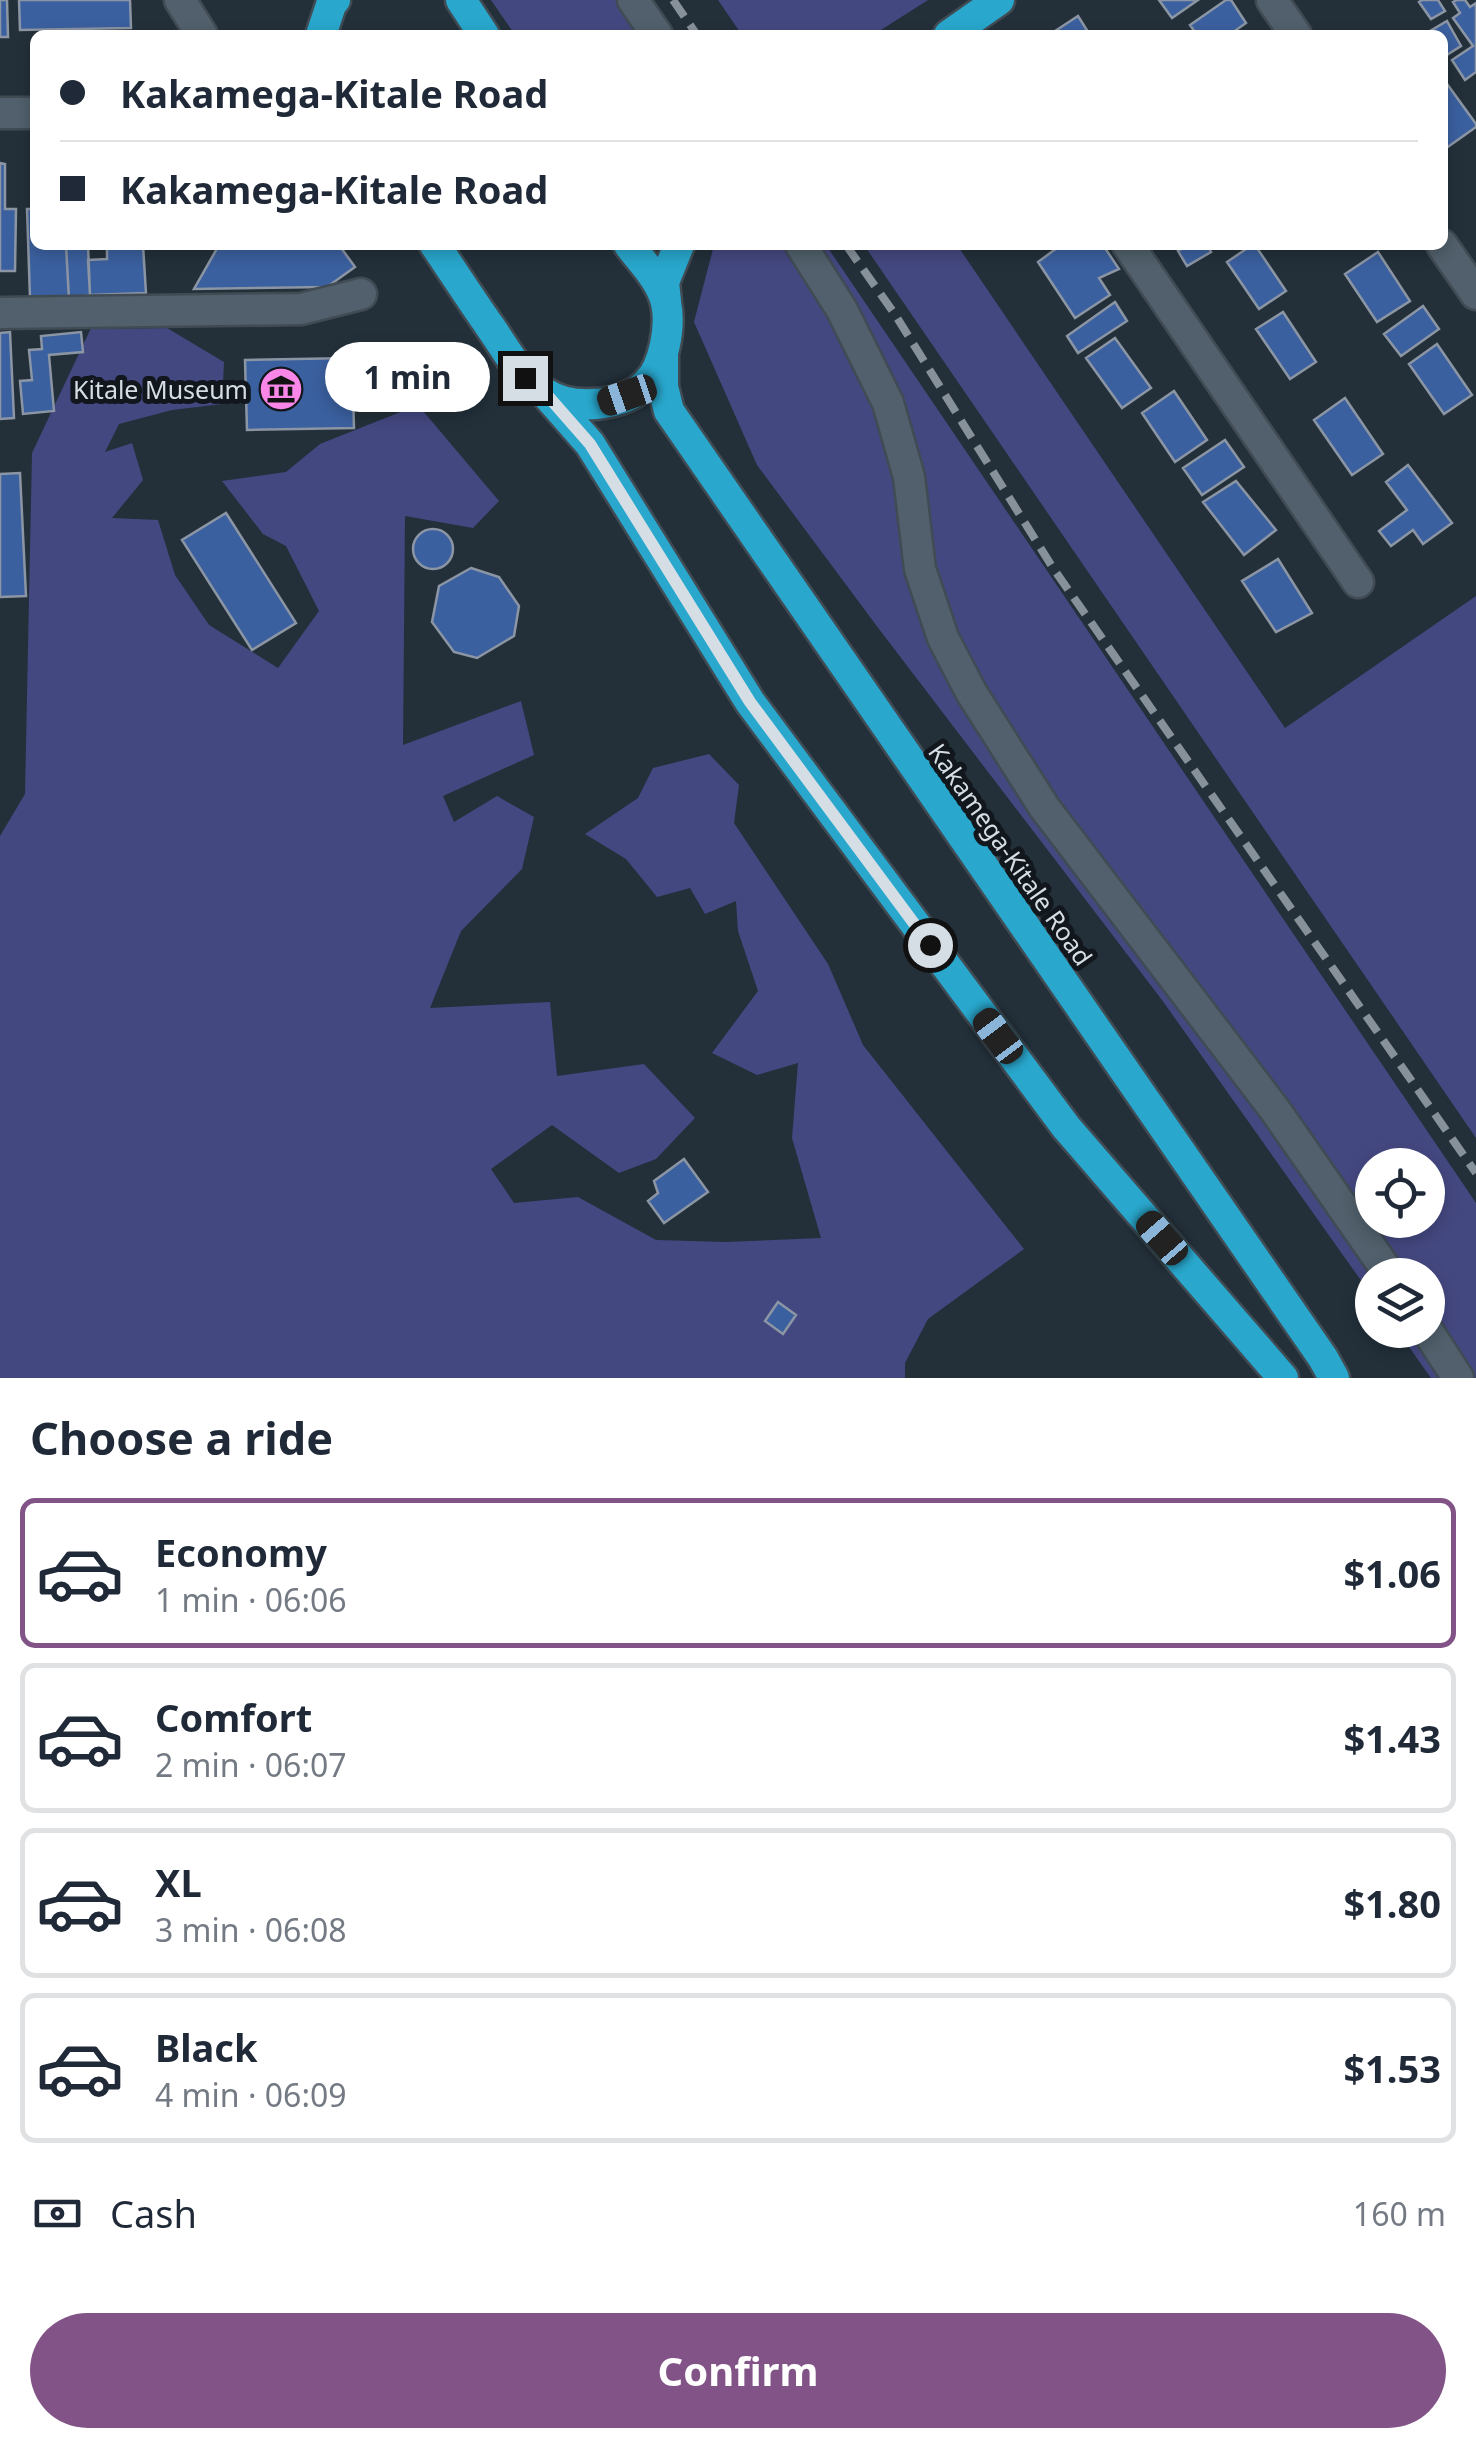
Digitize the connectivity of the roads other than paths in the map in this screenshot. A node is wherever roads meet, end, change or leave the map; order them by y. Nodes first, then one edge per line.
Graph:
1 (180, 0) edge
2 (311, 0) edge
3 (335, 0) edge
4 (461, 0) edge
5 (632, 0) edge
6 (1000, 0) edge
7 (1272, 0) edge
8 (969, 29) edge
9 (199, 30) edge
10 (319, 30) edge
11 (321, 30) edge
12 (481, 30) edge
13 (653, 30) edge
14 (1293, 30) edge
15 (30, 112) edge
16 (0, 113) edge
17 (438, 250) edge
18 (634, 250) edge
19 (678, 250) edge
20 (804, 250) edge
21 (1131, 250) edge
22 (1445, 250) edge
23 (361, 294) dead end
24 (1476, 294) edge
25 (666, 301) junction
26 (0, 313) edge
27 (663, 355) junction
28 (547, 395) junction
29 (1358, 582) dead end
30 (1378, 1258) edge
31 (1438, 1348) edge
32 (1282, 1378) edge
33 (1334, 1378) edge
34 (1458, 1378) edge

1 - 9 street
2 - 10 highway
3 - 11 highway
4 - 12 highway
5 - 13 street
6 - 8 highway
7 - 14 street
15 - 16 street
17 - 28 highway
18 - 25 highway
19 - 25 highway, Kakamega-Kitale Road
20 - 30 street
21 - 29 street
22 - 24 street
23 - 26 street
25 - 27 highway, Kakamega-Kitale Road
27 - 28 highway
27 - 33 highway, Kakamega-Kitale Road
28 - 32 highway
31 - 34 street

